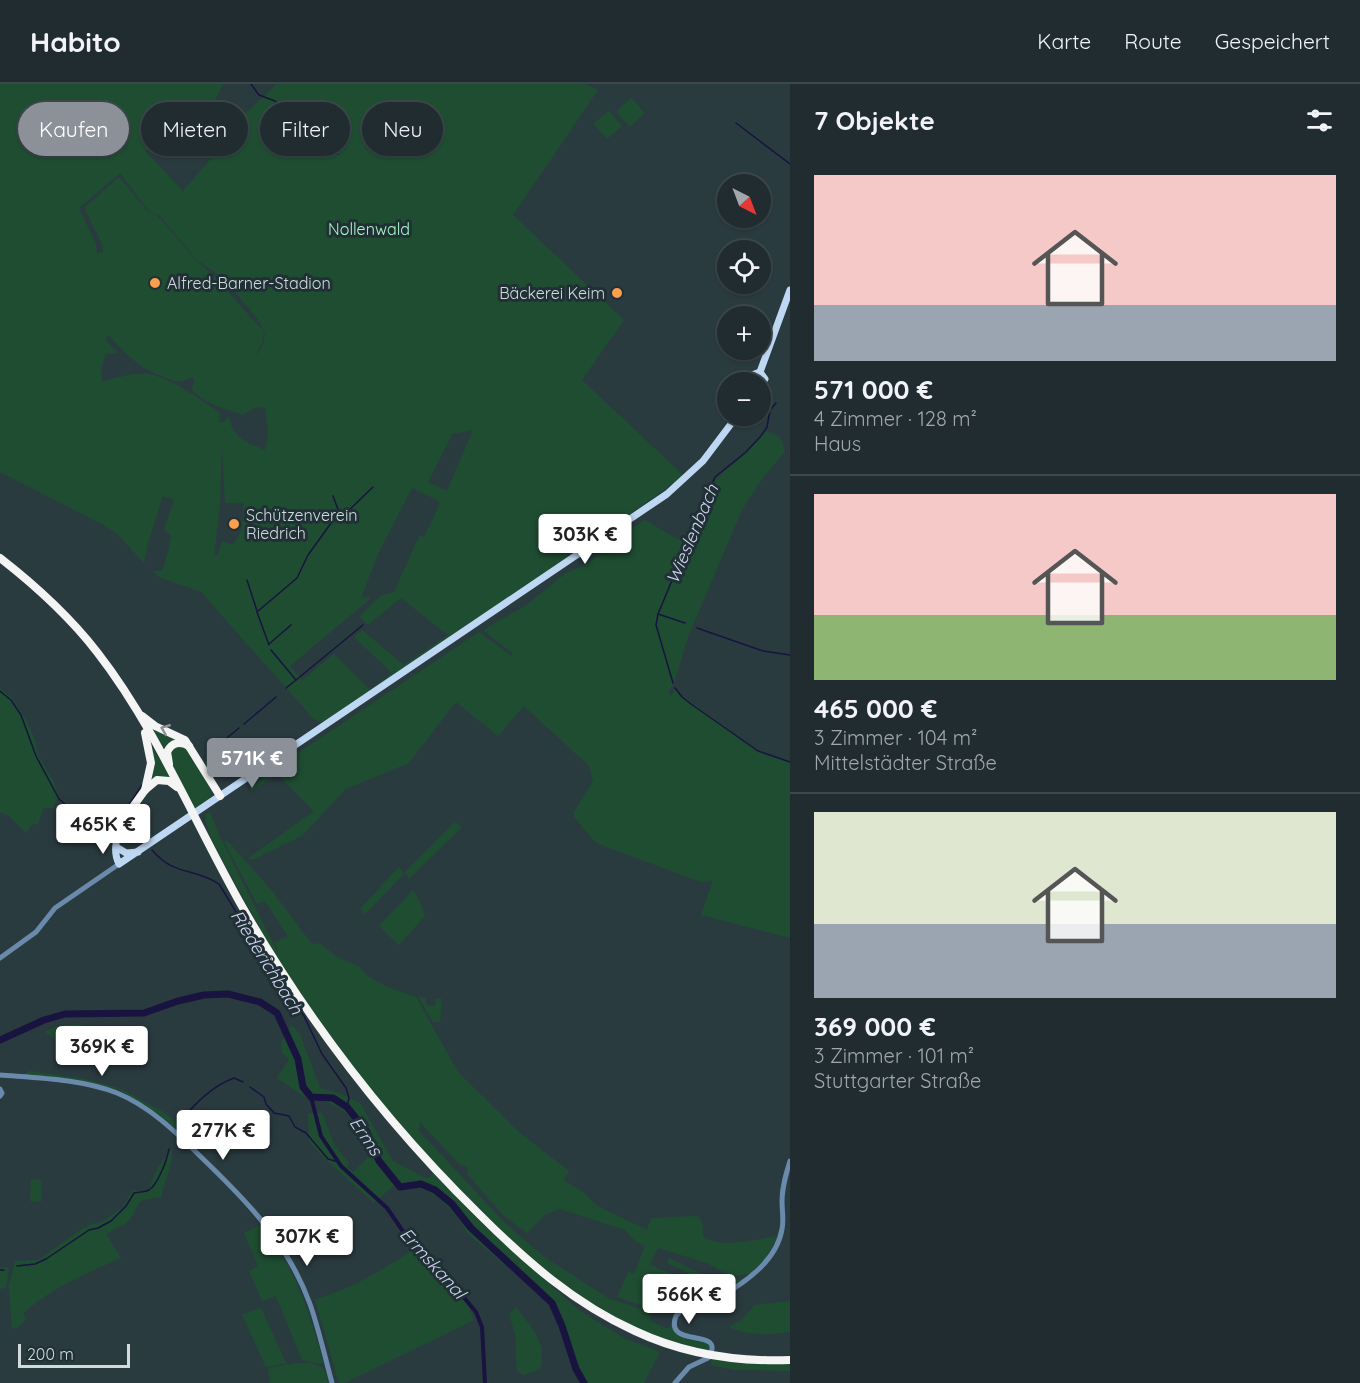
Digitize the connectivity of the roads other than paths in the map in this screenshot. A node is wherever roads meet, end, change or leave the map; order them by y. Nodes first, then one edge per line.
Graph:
1 (790, 290) edge
2 (760, 372) edge
3 (729, 426) edge
4 (0, 558) edge
5 (140, 716) junction
6 (190, 746) junction
7 (172, 776) junction
8 (178, 788) junction
9 (145, 790) junction
10 (220, 796) junction
11 (127, 815) joint
12 (117, 845) junction
13 (138, 852) junction
14 (122, 862) junction
15 (0, 958) edge
16 (0, 1075) edge
17 (790, 1161) edge
18 (790, 1360) edge
19 (332, 1383) edge
20 (675, 1383) edge

1 - 2 main road
3 - 10 main road
4 - 5 highway
6 -> 5 highway
5 - 7 highway
5 - 9 highway
6 - 7 highway
6 - 10 highway
7 - 8 highway
8 - 9 highway
8 - 18 highway
9 - 11 highway
10 - 13 main road
11 - 12 main road
12 - 13 main road
12 - 14 main road
13 - 14 main road
14 - 15 street
16 - 19 street
17 - 20 street

